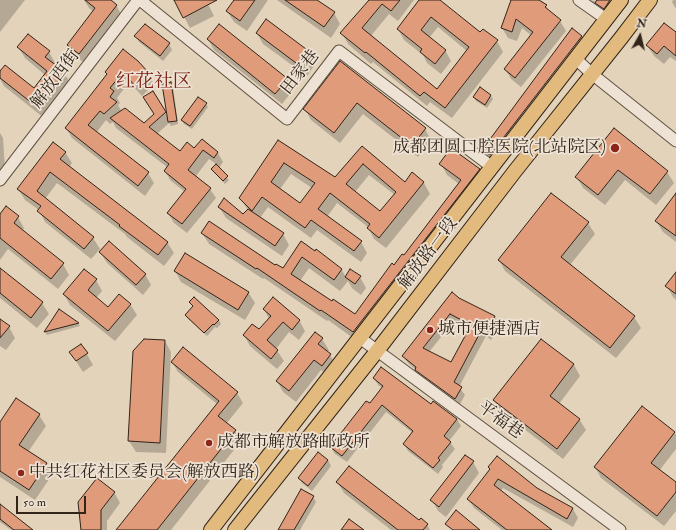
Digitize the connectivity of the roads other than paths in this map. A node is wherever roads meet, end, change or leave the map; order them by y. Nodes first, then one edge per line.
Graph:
1 (139, 0) edge
2 (579, 0) edge
3 (621, 0) edge
4 (650, 0) edge
5 (606, 20) junction
6 (576, 59) junction
7 (592, 74) junction
8 (676, 141) edge
9 (492, 168) junction
10 (0, 180) edge
11 (360, 338) junction
12 (377, 351) junction
13 (211, 530) edge
14 (235, 530) edge
15 (620, 530) edge

1 - 9 street, 田家巷
1 - 10 street, 解放西街
2 - 5 street
3 - 5 main road, 解放路一段
4 - 7 main road, 解放路一段
5 - 6 main road, 解放路一段
6 - 7 street
6 - 9 main road, 解放路一段
7 - 8 street
7 - 12 main road, 解放路一段
9 - 11 main road, 解放路一段
11 - 12 street, 平福巷
11 - 13 main road, 解放路一段
12 - 14 main road, 解放路一段
12 - 15 street, 平福巷

